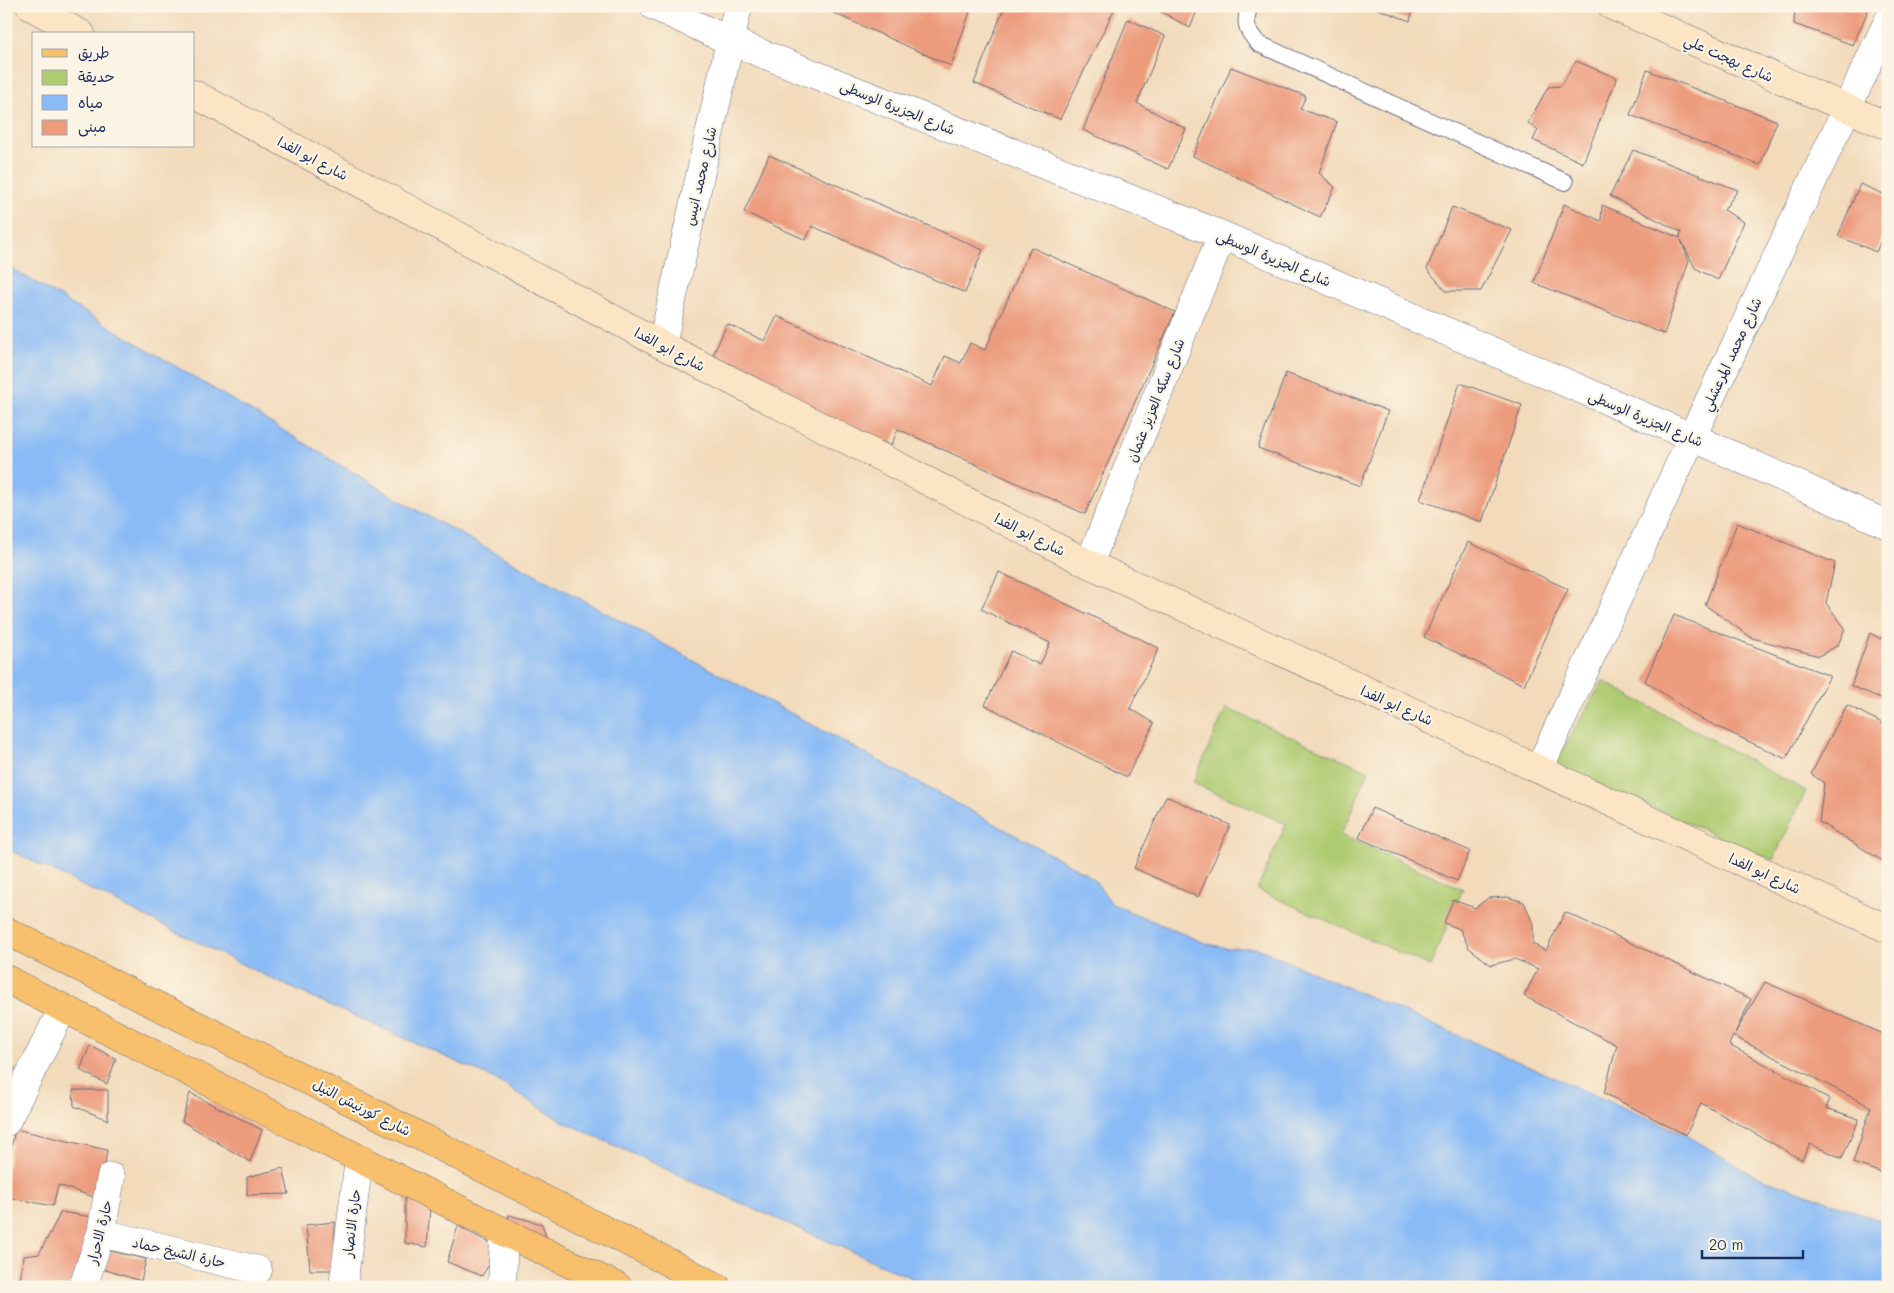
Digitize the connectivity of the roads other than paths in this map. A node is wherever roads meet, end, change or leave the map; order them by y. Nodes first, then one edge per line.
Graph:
1 (30, 6) edge
2 (654, 6) edge
3 (738, 6) edge
4 (1250, 6) edge
5 (1612, 6) edge
6 (1888, 21) edge
7 (77, 32) edge
8 (730, 41) junction
9 (195, 95) edge
10 (1846, 109) junction
11 (1888, 126) edge
12 (1564, 182) dead end
13 (1222, 235) junction
14 (662, 345) junction
15 (1692, 437) junction
16 (1888, 525) edge
17 (1088, 564) junction
18 (1539, 769) junction
19 (1888, 929) edge
20 (6, 931) edge
21 (6, 979) edge
22 (63, 1008) junction
23 (6, 1122) edge
24 (359, 1159) junction
25 (112, 1176) dead end
26 (504, 1232) junction
27 (101, 1234) junction
28 (258, 1270) dead end
29 (83, 1287) edge
30 (343, 1287) edge
31 (502, 1287) edge
32 (618, 1287) edge
33 (717, 1287) edge

1 - 7 street
2 - 8 street, شارع الجزيرة الوسطى
3 - 8 street, شارع محمد انيس
4 - 12 lane
5 - 10 street, شارع بهجت علي
6 - 10 street, شارع محمد المرعشلي
8 - 13 street, شارع الجزيرة الوسطى
8 - 14 street, شارع محمد انيس
9 - 14 street, شارع ابو الفدا
10 - 11 street, شارع بهجت علي
10 - 15 street, شارع محمد المرعشلي
13 - 15 street, شارع الجزيرة الوسطى
13 - 17 street, شارع سكه العزيز عثمان
14 - 17 street, شارع ابو الفدا
15 - 16 street, شارع الجزيرة الوسطى
15 - 18 street, شارع محمد المرعشلي
17 - 18 street, شارع ابو الفدا
18 - 19 street, شارع ابو الفدا
20 - 33 main road, شارع كورنيش النيل
21 - 22 main road
22 - 23 street
22 - 24 main road
24 - 26 main road
24 - 30 street, حارة الانصار
25 - 27 street, حارة الاحرار
26 - 31 street
26 - 32 main road
27 - 28 street, حارة الشيخ حماد
27 - 29 street, حارة الاحرار

